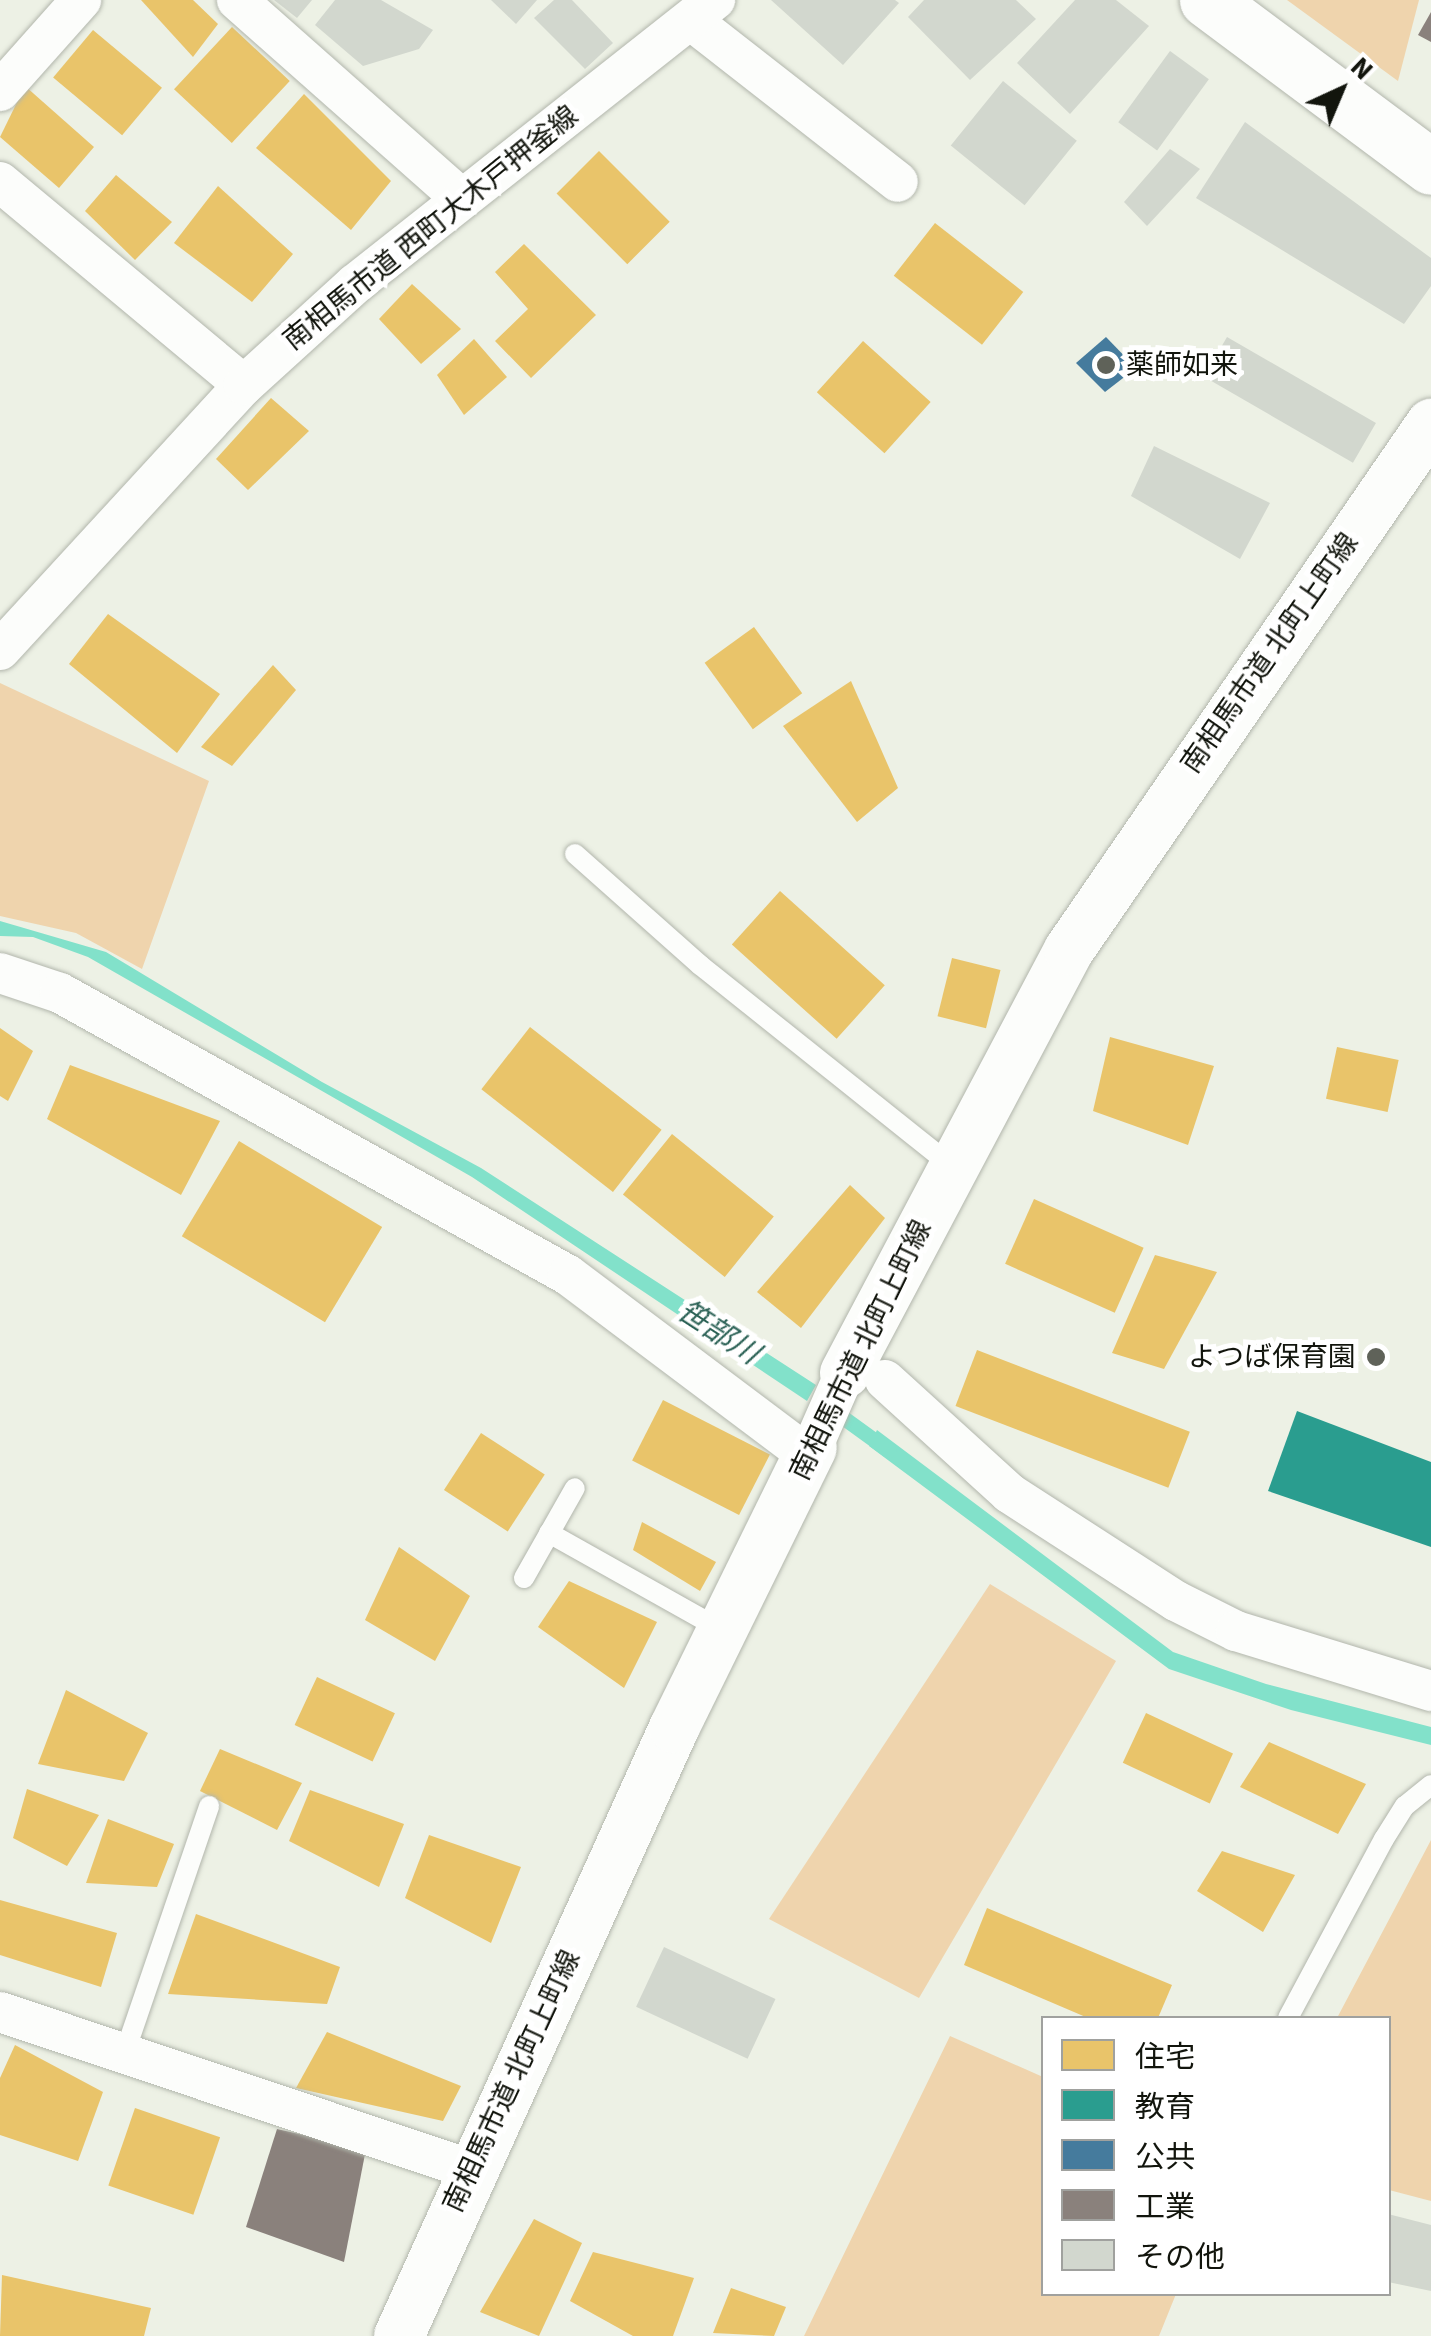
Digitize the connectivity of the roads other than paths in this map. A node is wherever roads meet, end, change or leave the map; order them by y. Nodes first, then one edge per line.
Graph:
1 (81, 0) edge
2 (237, 0) edge
3 (1207, 0) edge
4 (704, 11) edge
5 (0, 91) edge
6 (1431, 167) edge
7 (0, 182) edge
8 (898, 182) dead end
9 (460, 198) junction
10 (244, 385) junction
11 (1431, 424) edge
12 (0, 650) edge
13 (576, 854) dead end
14 (0, 973) edge
15 (953, 1167) junction
16 (865, 1377) junction
17 (810, 1452) junction
18 (575, 1488) dead end
19 (550, 1533) junction
20 (524, 1578) dead end
21 (722, 1630) junction
22 (1431, 1691) edge
23 (1431, 1785) edge
24 (209, 1806) dead end
25 (0, 2012) edge
26 (1289, 2016) edge
27 (126, 2052) junction
28 (470, 2168) junction
29 (398, 2336) edge

1 - 5 street
2 - 9 street
3 - 6 main road
4 - 8 street
4 - 9 street, 南相馬市道 西町大木戸押釜線
7 - 10 street
9 - 10 street, 南相馬市道 西町大木戸押釜線
10 - 12 street, 南相馬市道 西町大木戸押釜線
11 - 15 street, 南相馬市道 北町上町線
13 - 15 lane
14 - 17 street
15 - 16 street, 南相馬市道 北町上町線
16 - 17 street, 南相馬市道 北町上町線
16 - 22 street
17 - 21 street, 南相馬市道 北町上町線
18 - 19 lane
19 - 20 lane
19 - 21 lane
21 - 28 street, 南相馬市道 北町上町線
23 - 26 lane
24 - 27 lane
25 - 27 street
27 - 28 street
28 - 29 street, 南相馬市道 北町上町線

